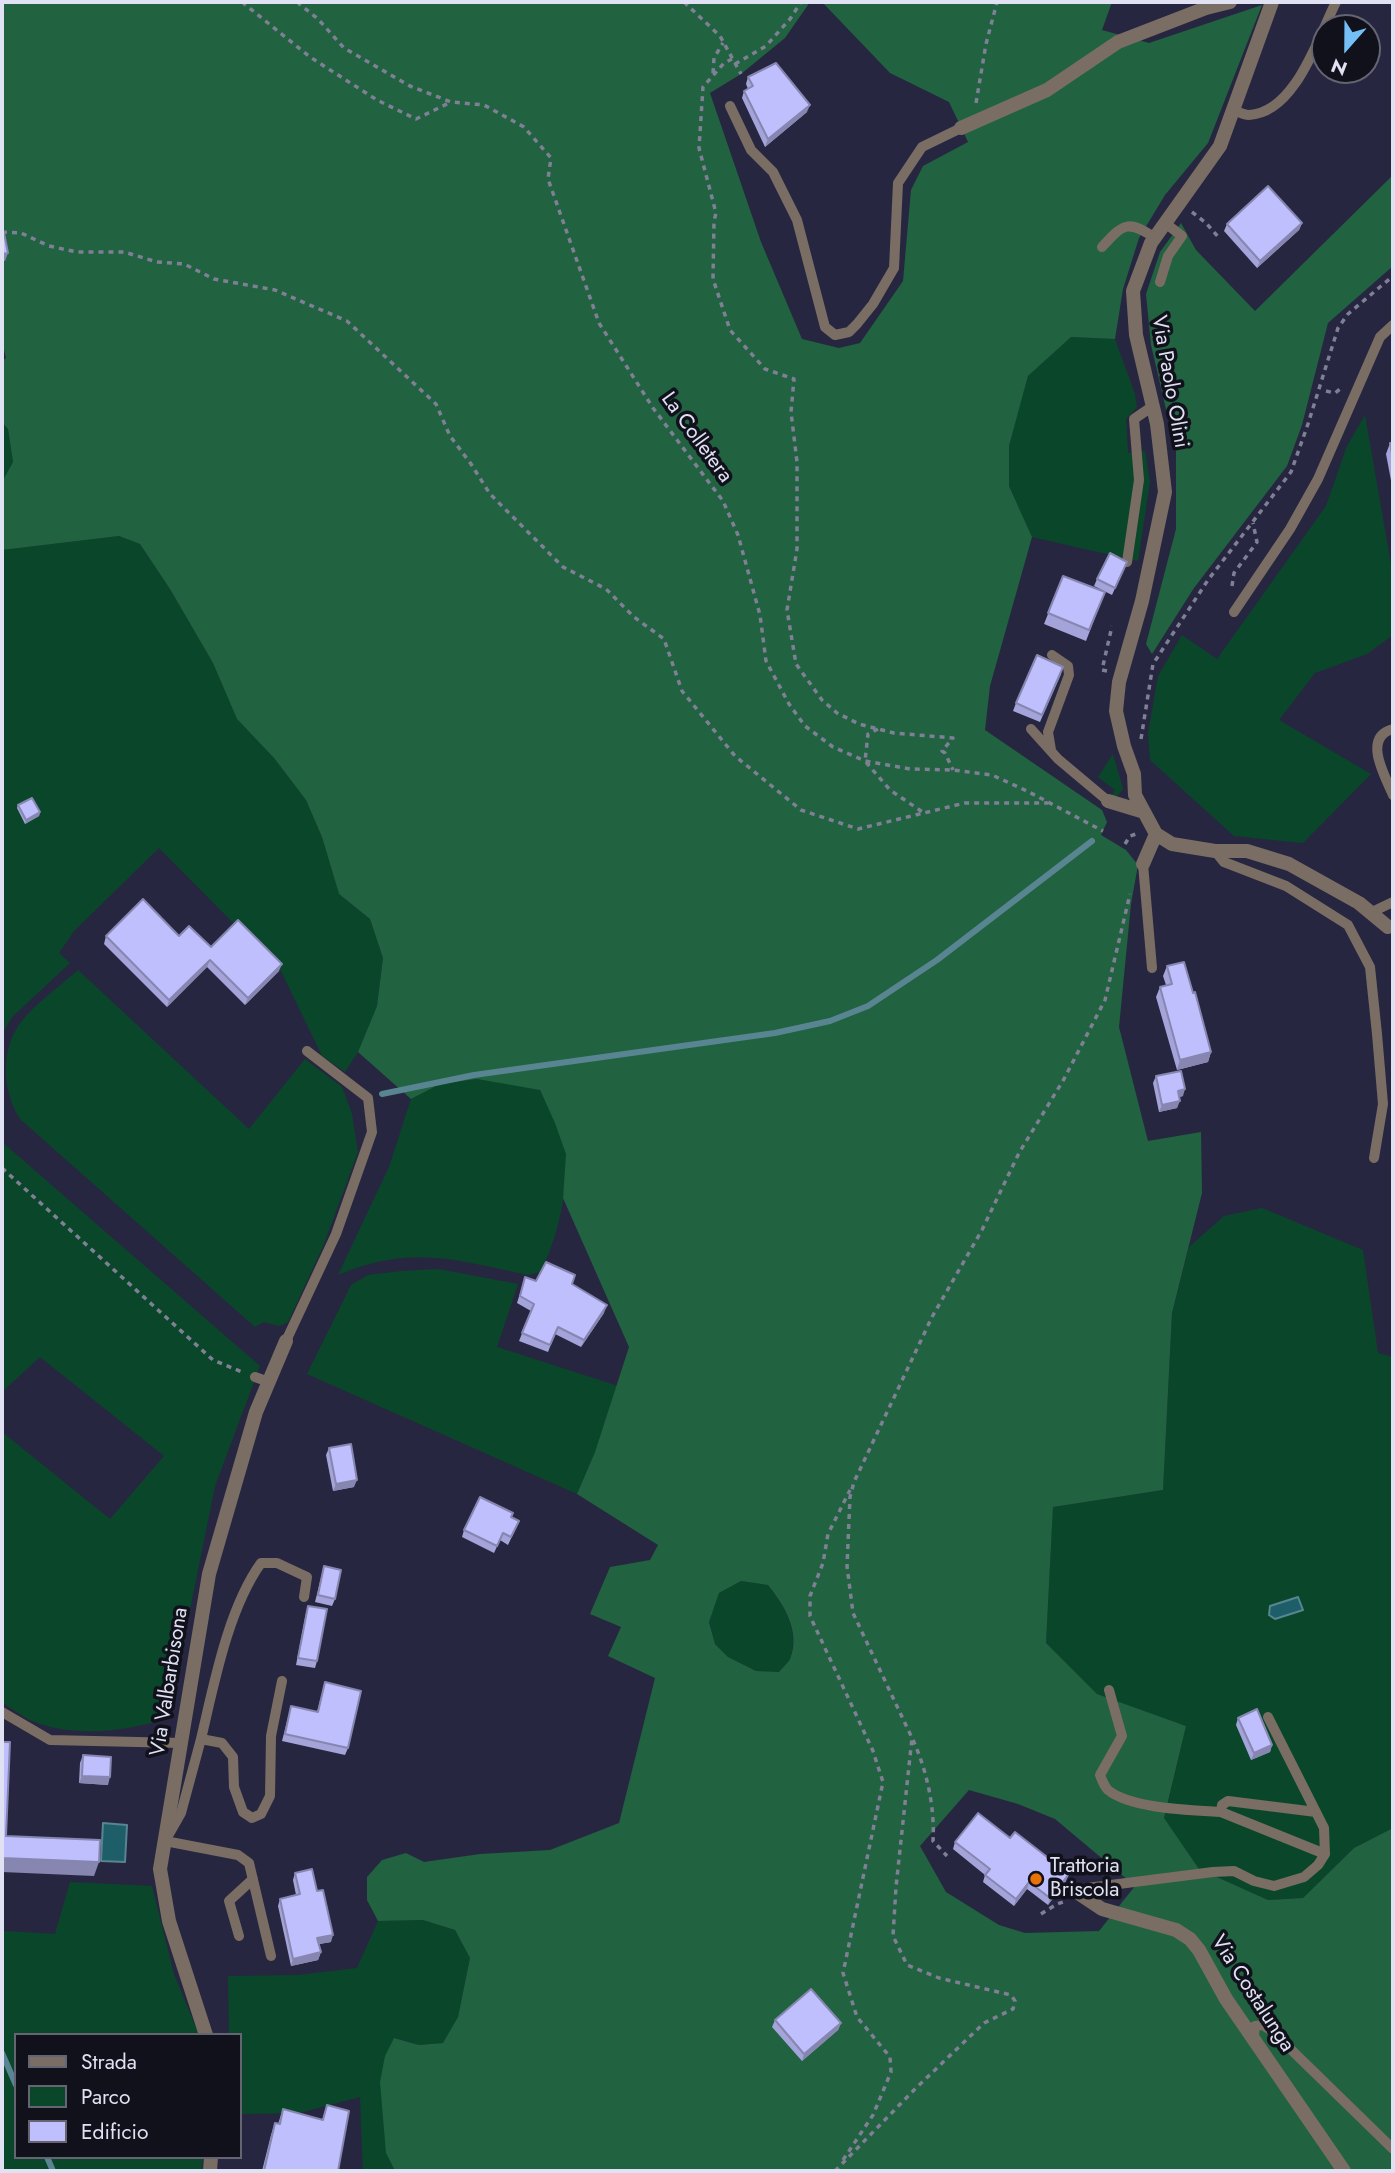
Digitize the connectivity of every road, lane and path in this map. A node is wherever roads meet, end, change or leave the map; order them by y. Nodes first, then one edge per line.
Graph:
1 (242, 2) edge
2 (296, 2) edge
3 (684, 2) edge
4 (801, 2) edge
5 (997, 2) edge
6 (1230, 2) edge
7 (1272, 2) edge
8 (1336, 2) edge
9 (1197, 6) edge
10 (723, 43) junction
11 (734, 61) junction
12 (741, 74) dead end
13 (713, 75) junction
14 (451, 102) junction
15 (730, 106) dead end
16 (1233, 110) junction
17 (967, 125) junction
18 (1179, 203) junction
19 (1165, 223) junction
20 (2, 232) edge
21 (1155, 238) junction
22 (1220, 239) dead end
23 (1102, 247) dead end
24 (1393, 276) edge
25 (1160, 282) dead end
26 (1393, 325) edge
27 (1153, 406) junction
28 (1253, 523) junction
29 (1127, 562) edge
30 (1232, 587) dead end
31 (1234, 612) dead end
32 (1052, 655) dead end
33 (879, 729) junction
34 (1031, 729) dead end
35 (1393, 729) edge
36 (1141, 738) dead end
37 (1051, 750) junction
38 (865, 761) junction
39 (953, 769) junction
40 (1393, 795) edge
41 (1108, 801) joint
42 (1048, 803) junction
43 (1142, 811) junction
44 (924, 813) junction
45 (1102, 831) dead end
46 (1156, 834) junction
47 (1215, 851) junction
48 (1143, 864) joint
49 (1131, 892) dead end
50 (1393, 902) edge
51 (1371, 912) junction
52 (1390, 928) edge
53 (1152, 968) dead end
54 (307, 1051) dead end
55 (1374, 1158) dead end
56 (2, 1168) edge
57 (286, 1341) joint
58 (262, 1380) junction
59 (854, 1482) junction
60 (304, 1597) dead end
61 (282, 1681) dead end
62 (1109, 1690) dead end
63 (2, 1712) edge
64 (1268, 1717) dead end
65 (912, 1738) junction
66 (201, 1739) junction
67 (181, 1743) junction
68 (1222, 1812) junction
69 (1316, 1812) junction
70 (165, 1841) junction
71 (1325, 1854) junction
72 (947, 1856) dead end
73 (253, 1879) junction
74 (1081, 1895) junction
75 (1041, 1914) dead end
76 (239, 1936) dead end
77 (271, 1956) dead end
78 (205, 2033) edge
79 (1254, 2037) junction
80 (1393, 2149) edge
81 (836, 2170) edge
82 (1344, 2171) edge

1 - 14 path
2 - 14 path, La Colletera
3 - 10 path
4 - 11 path
5 - 17 path
6 - 9 street
7 - 16 street, Via Paolo Olini
8 - 16 lane
9 - 17 street
10 - 11 path
10 - 13 path
11 - 12 path
11 - 13 path
13 - 33 path
14 - 38 path, La Colletera
15 - 17 lane
16 - 18 street, Via Paolo Olini
18 - 19 street, Via Paolo Olini
18 - 22 path
19 - 21 street, Via Paolo Olini
19 - 25 lane
20 - 44 path
21 - 23 lane
21 - 27 street, Via Paolo Olini
24 - 28 path
26 - 31 lane
27 - 29 lane
27 - 43 street, Via Paolo Olini
28 - 30 path
28 - 36 path
32 - 37 lane
33 - 38 path
33 - 39 path
34 - 37 lane
35 - 40 lane
37 - 41 lane
38 - 39 path, La Colletera
38 - 44 path
39 - 42 path, La Colletera
41 - 43 street
42 - 44 path
42 - 45 path, La Colletera
43 - 46 street, Via Paolo Olini
46 - 47 street
46 - 48 street
47 - 51 street
47 - 55 lane
48 - 53 lane
49 - 59 path
50 - 51 lane
51 - 52 street
54 - 57 lane
56 - 58 path
57 - 58 street, Via Valbarbisona
58 - 67 street, Via Valbarbisona
59 - 65 path
59 - 81 path
60 - 66 lane
61 - 66 lane
62 - 68 lane
63 - 67 lane
64 - 69 lane
65 - 72 path
65 - 81 path
66 - 70 lane
67 - 70 street, Via Valbarbisona
68 - 69 lane
68 - 71 lane
69 - 71 lane
70 - 73 lane
70 - 78 street, Via Valbarbisona
71 - 74 lane
73 - 76 lane
73 - 77 lane
74 - 75 path
74 - 79 street, Via Costalunga
79 - 80 lane
79 - 82 street, Via Costalunga

